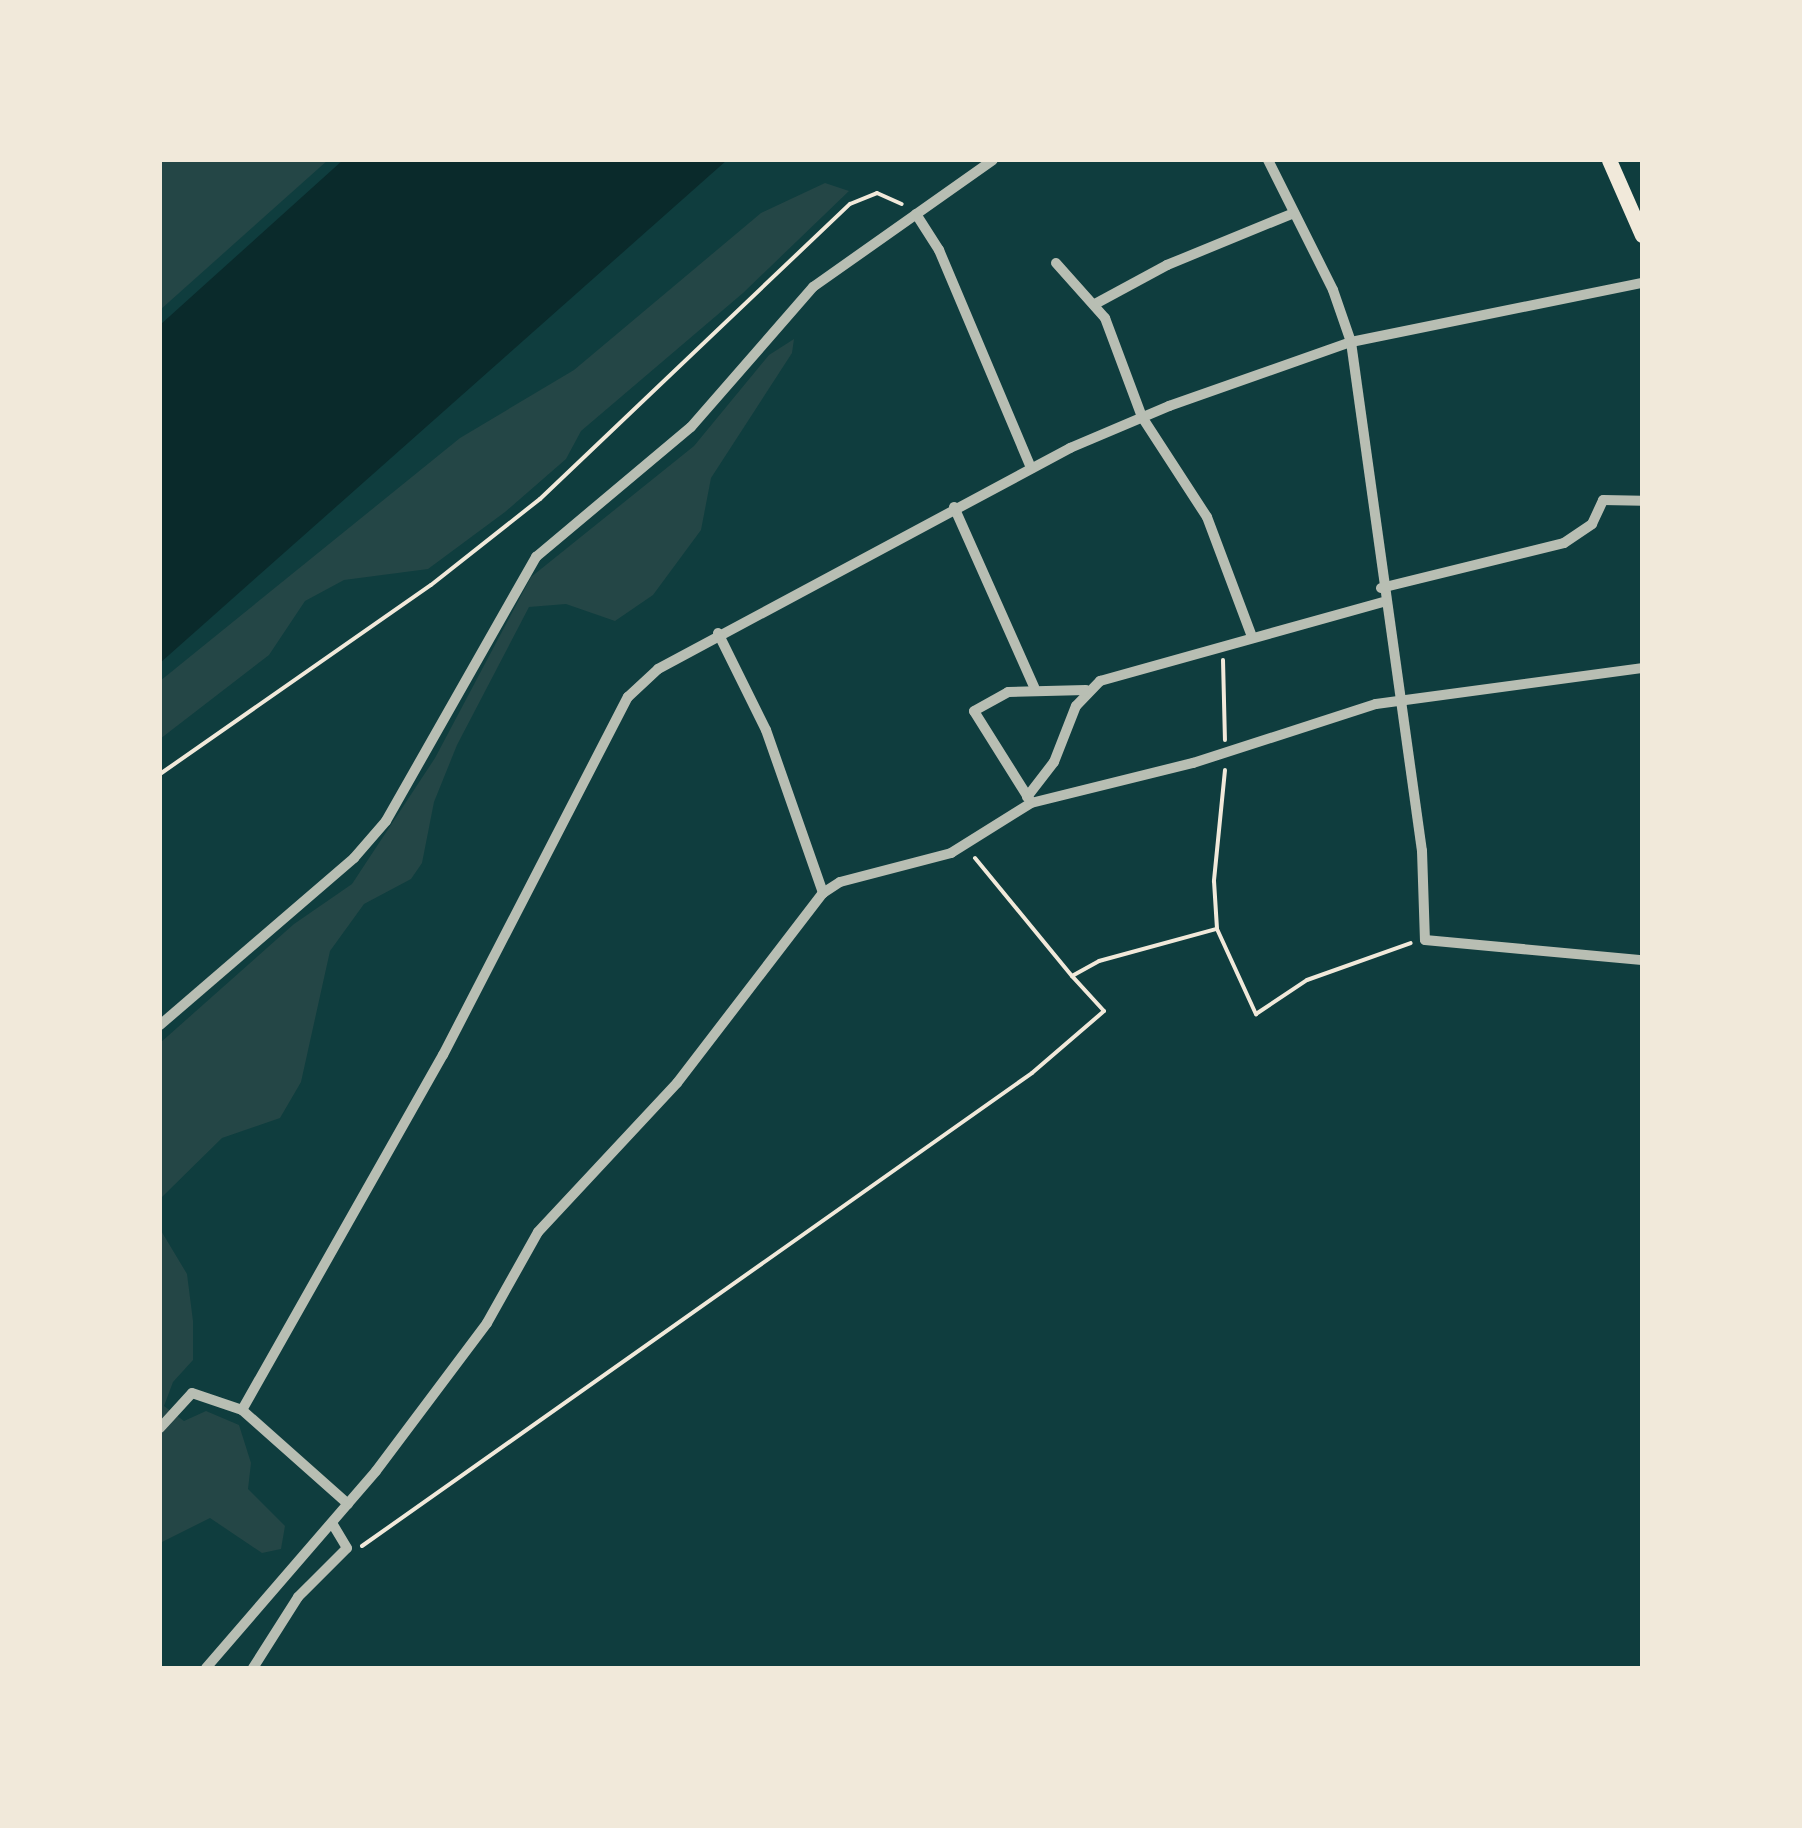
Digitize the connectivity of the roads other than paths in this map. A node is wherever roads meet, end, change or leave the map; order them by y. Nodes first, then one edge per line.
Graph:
1 (993, 160) edge
2 (1268, 160) edge
3 (1609, 160) edge
4 (916, 214) junction
5 (1294, 214) junction
6 (1642, 234) edge
7 (1056, 263) dead end
8 (1642, 283) edge
9 (1095, 304) junction
10 (1351, 342) junction
11 (1142, 418) junction
12 (1031, 468) junction
13 (1642, 501) edge
14 (954, 507) junction
15 (1380, 588) junction
16 (1382, 602) junction
17 (718, 632) junction
18 (1251, 634) junction
19 (1642, 668) edge
20 (1034, 687) junction
21 (1086, 690) junction
22 (1401, 700) junction
23 (1029, 800) junction
24 (823, 893) junction
25 (1642, 960) edge
26 (160, 1025) edge
27 (242, 1410) junction
28 (160, 1428) edge
29 (348, 1504) junction
30 (332, 1523) junction
31 (206, 1668) edge
32 (254, 1668) edge

1 - 4 street
2 - 5 street
3 - 6 main road
4 - 12 street
4 - 26 street
5 - 9 street
5 - 10 street
7 - 9 street
8 - 10 street
9 - 11 street
10 - 11 street
10 - 15 street
11 - 12 street
11 - 18 street
12 - 14 street
13 - 15 street
14 - 17 street
14 - 20 street
15 - 16 street
16 - 18 street
16 - 22 street
17 - 24 street
17 - 27 street
18 - 21 street
19 - 22 street
20 - 21 street
20 - 23 street
21 - 23 street
22 - 23 street
22 - 25 street
23 - 24 street
24 - 29 street
27 - 28 street
27 - 29 street
29 - 30 street
30 - 31 street
30 - 32 street

